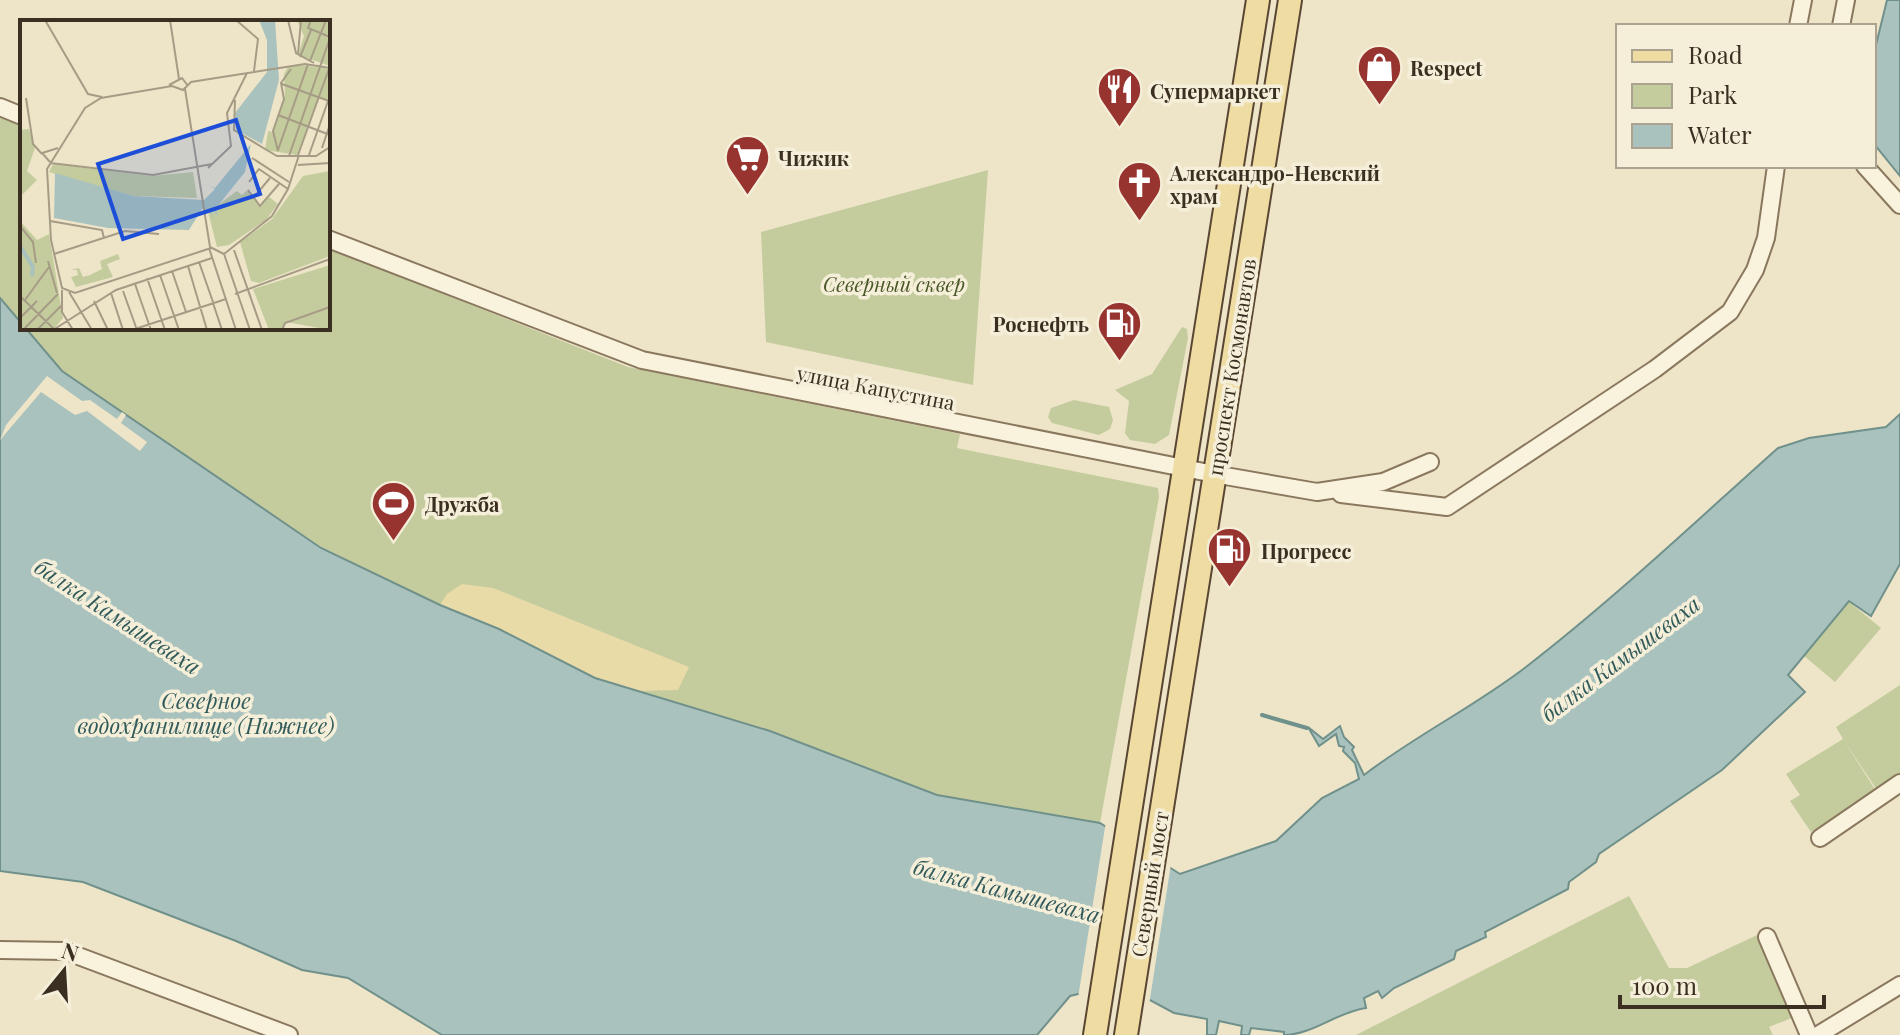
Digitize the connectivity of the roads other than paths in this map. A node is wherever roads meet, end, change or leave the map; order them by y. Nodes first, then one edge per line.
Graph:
1 (1258, 0) edge
2 (1290, 0) edge
3 (1803, 0) edge
4 (1846, 0) edge
5 (1798, 24) edge
6 (1841, 24) edge
7 (0, 107) edge
8 (20, 115) edge
9 (1776, 168) edge
10 (1867, 168) edge
11 (1900, 205) edge
12 (330, 240) edge
13 (1430, 462) dead end
14 (1184, 468) junction
15 (1214, 474) junction
16 (1317, 492) junction
17 (1142, 728) joint
18 (1173, 733) joint
19 (1900, 783) edge
20 (1820, 838) dead end
21 (1767, 937) dead end
22 (0, 950) edge
23 (1900, 985) edge
24 (289, 1035) edge
25 (1095, 1035) edge
26 (1126, 1035) edge
27 (1809, 1035) edge
28 (1818, 1035) edge

1 - 14 main road, проспект Космонавтов
2 - 15 main road, проспект Космонавтов
3 - 5 street
4 - 6 street
7 - 8 street
9 - 16 street
10 - 11 street
12 - 14 street, улица Капустина
13 - 16 street, улица Капустина
14 - 15 street, улица Капустина
14 - 17 main road, проспект Космонавтов
15 - 16 street, улица Капустина
15 - 18 main road, проспект Космонавтов
17 - 25 main road, Северный мост
18 - 26 main road, Северный мост
19 - 20 street
21 - 27 street
22 - 24 street
23 - 28 street

